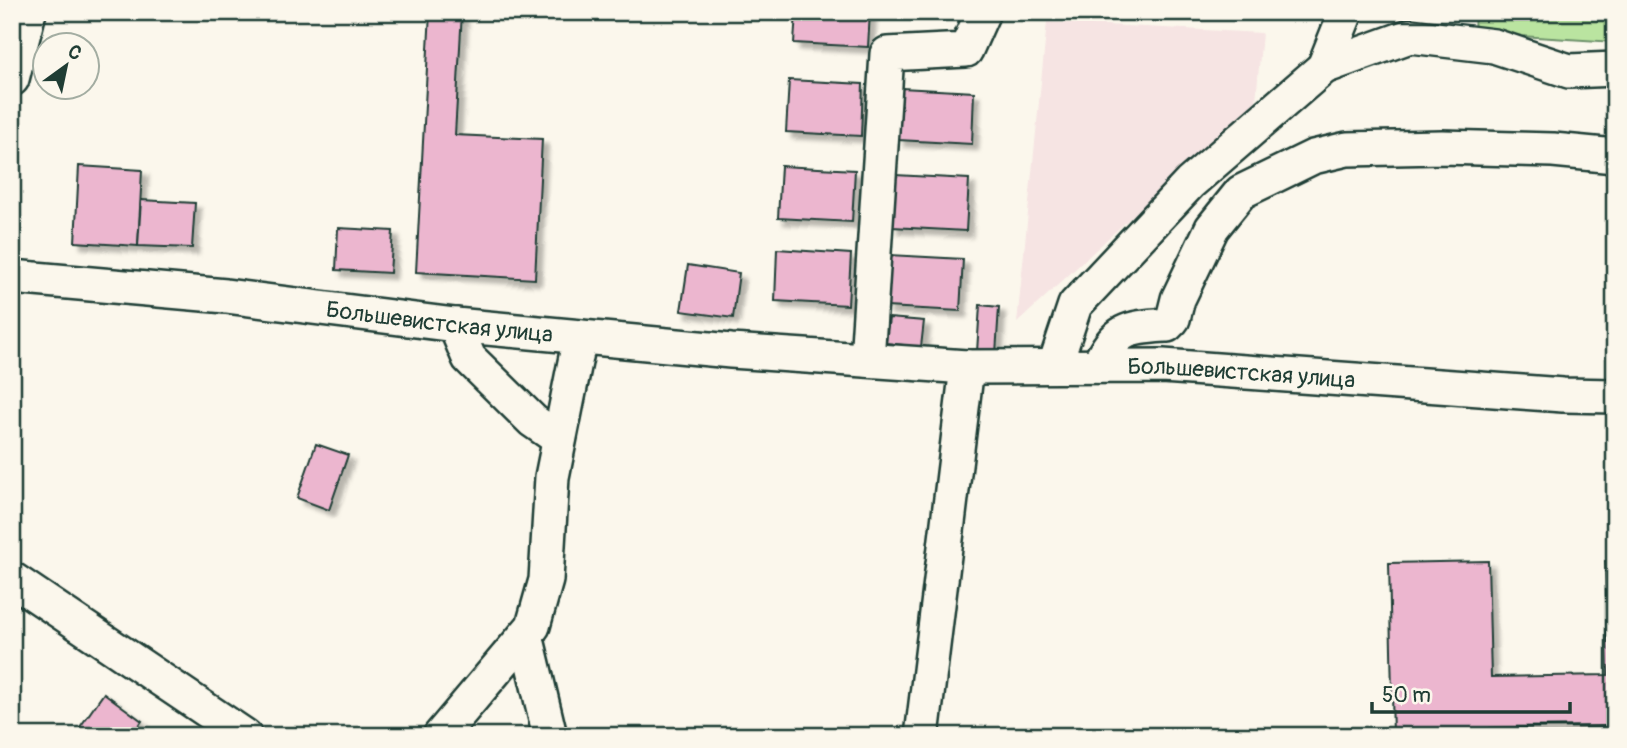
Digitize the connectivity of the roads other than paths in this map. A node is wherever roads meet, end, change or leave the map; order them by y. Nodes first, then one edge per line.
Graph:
1 (29, 12) edge
2 (983, 12) edge
3 (1346, 12) edge
4 (1324, 67) junction
5 (1615, 69) edge
6 (12, 79) edge
7 (1615, 156) edge
8 (12, 277) edge
9 (454, 325) junction
10 (580, 337) junction
11 (867, 360) junction
12 (1055, 365) junction
13 (1098, 366) junction
14 (967, 367) junction
15 (1615, 396) edge
16 (559, 439) junction
17 (12, 579) edge
18 (526, 635) junction
19 (245, 736) edge
20 (440, 736) edge
21 (550, 736) edge
22 (922, 736) edge

1 - 6 street
2 - 11 street
3 - 4 street
4 - 5 street
4 - 12 street
7 - 13 street
8 - 9 street, Большевистская улица
9 - 10 street, Большевистская улица
9 - 16 street
10 - 11 street, Большевистская улица
10 - 16 street
11 - 14 street, Большевистская улица
12 - 13 street, Большевистская улица
12 - 14 street, Большевистская улица
13 - 15 street, Большевистская улица
14 - 22 street
16 - 18 street
17 - 19 street
18 - 20 street
18 - 21 street

